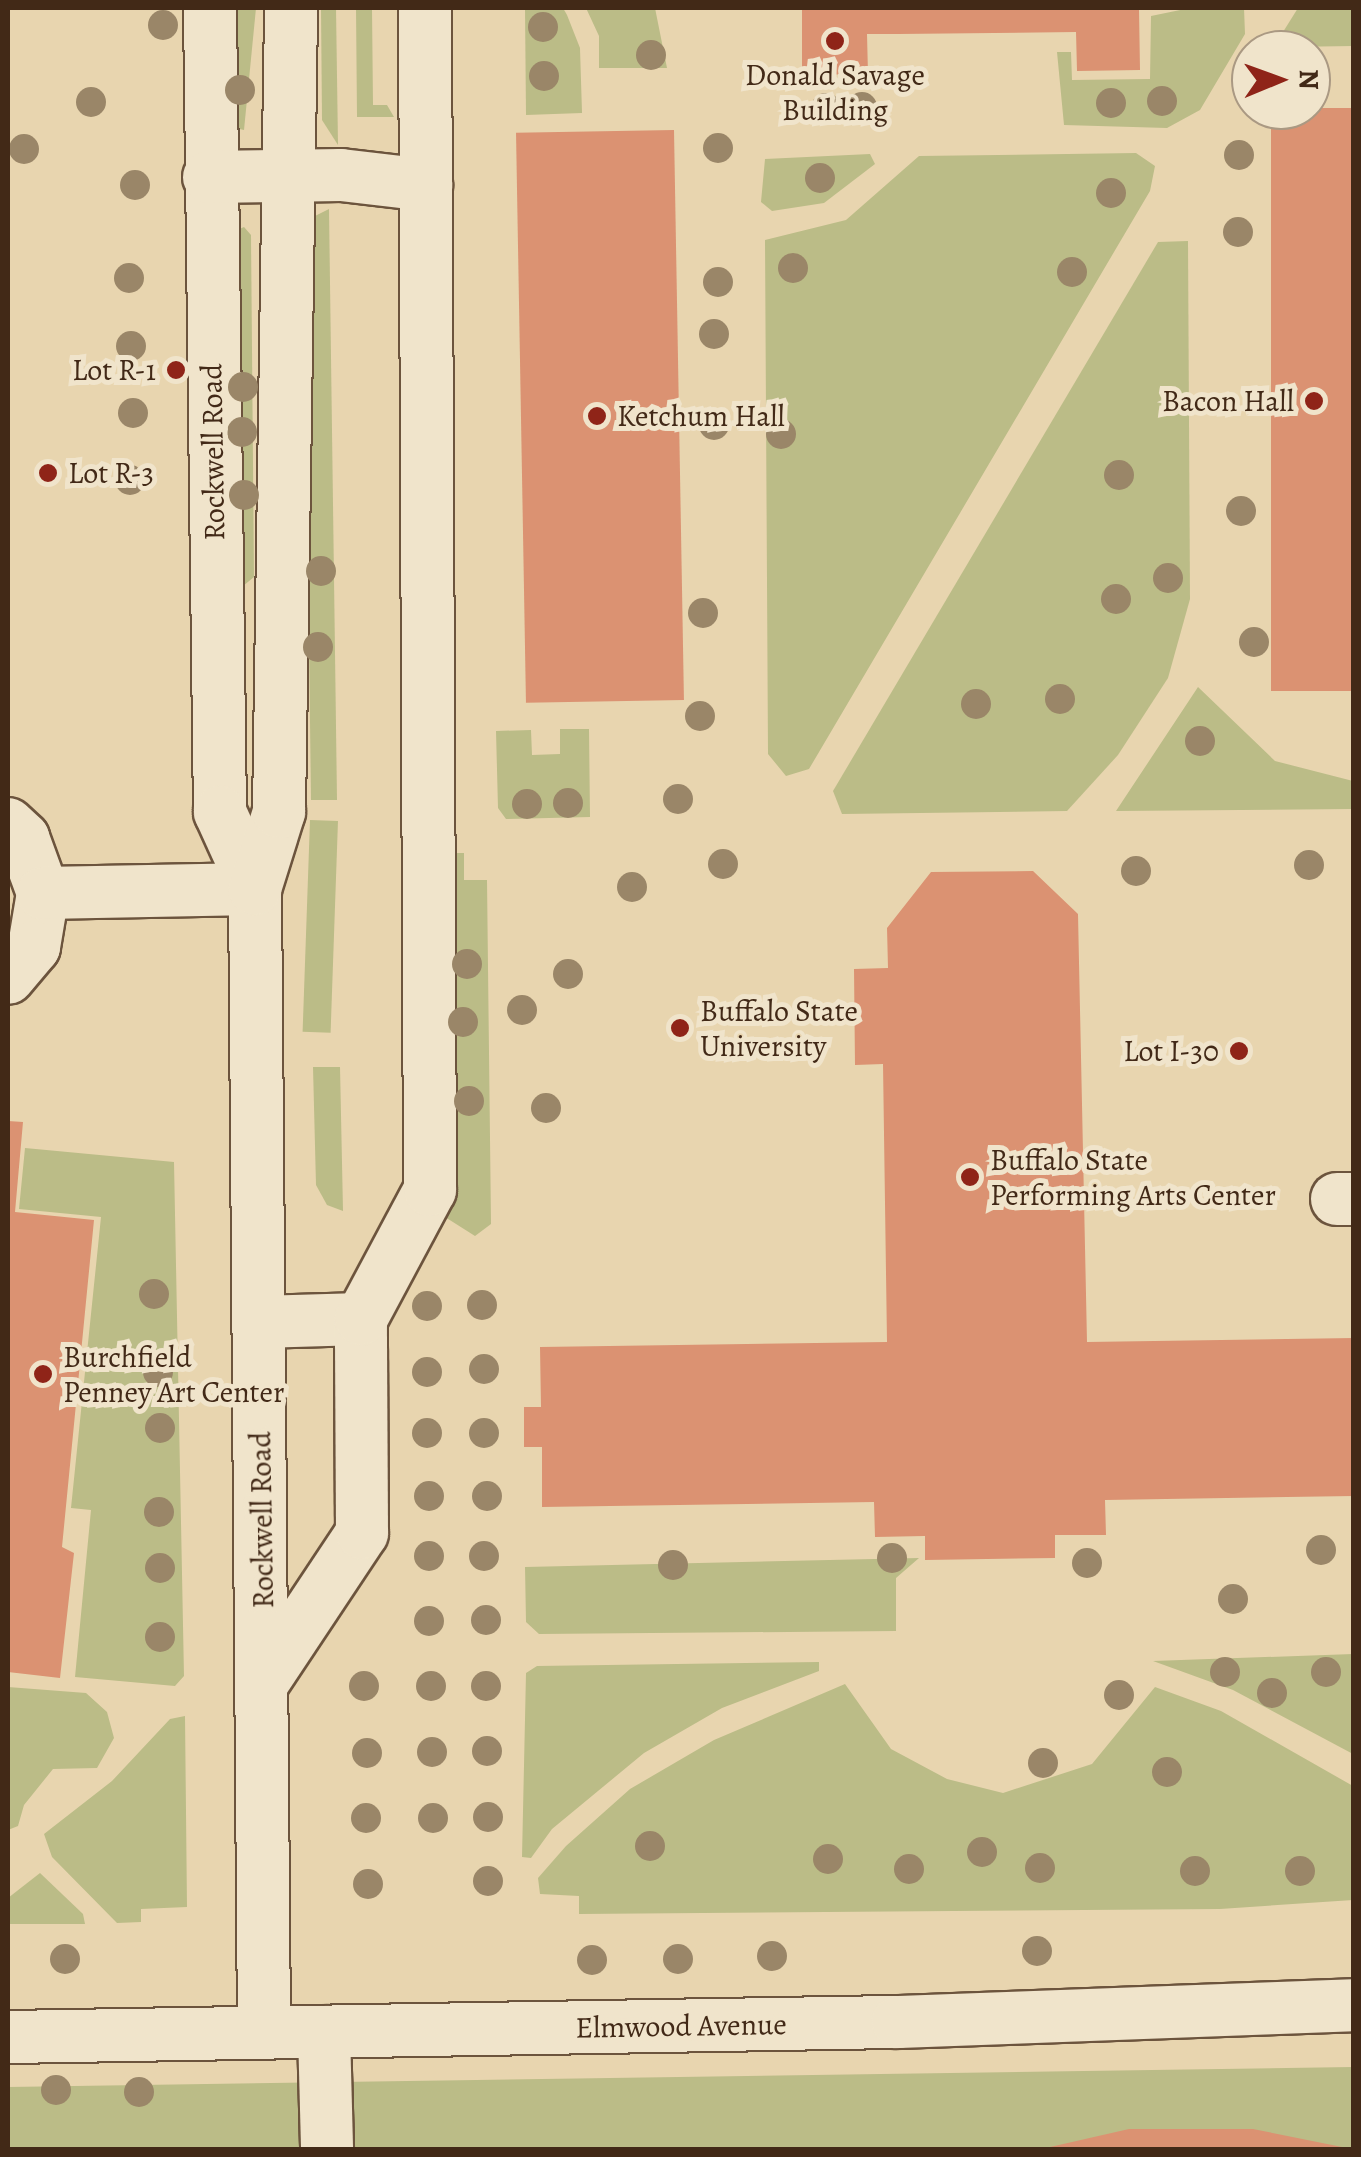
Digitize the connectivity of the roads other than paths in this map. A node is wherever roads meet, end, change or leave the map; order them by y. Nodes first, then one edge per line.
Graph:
1 (210, 8) edge
2 (291, 8) edge
3 (424, 8) edge
4 (209, 176) junction
5 (288, 176) junction
6 (426, 185) junction
7 (8, 824) edge
8 (256, 889) junction
9 (43, 893) junction
10 (8, 978) edge
11 (362, 1319) junction
12 (260, 1322) junction
13 (265, 1679) junction
14 (1354, 2005) edge
15 (264, 2032) junction
16 (324, 2032) junction
17 (8, 2037) edge
18 (327, 2150) edge

1 - 4 street, Rockwell Road
2 - 5 street, Rockwell Road
3 - 6 street
4 - 5 street
4 - 8 street, Rockwell Road
5 - 6 street
5 - 8 street, Rockwell Road
6 - 11 street
7 - 9 street
8 - 9 street
8 - 12 street, Rockwell Road
9 - 10 street
11 - 12 street
11 - 13 street
12 - 13 street, Rockwell Road
13 - 15 street, Rockwell Road
14 - 16 street, Elmwood Avenue
15 - 16 street, Elmwood Avenue
15 - 17 street, Elmwood Avenue
16 - 18 street

